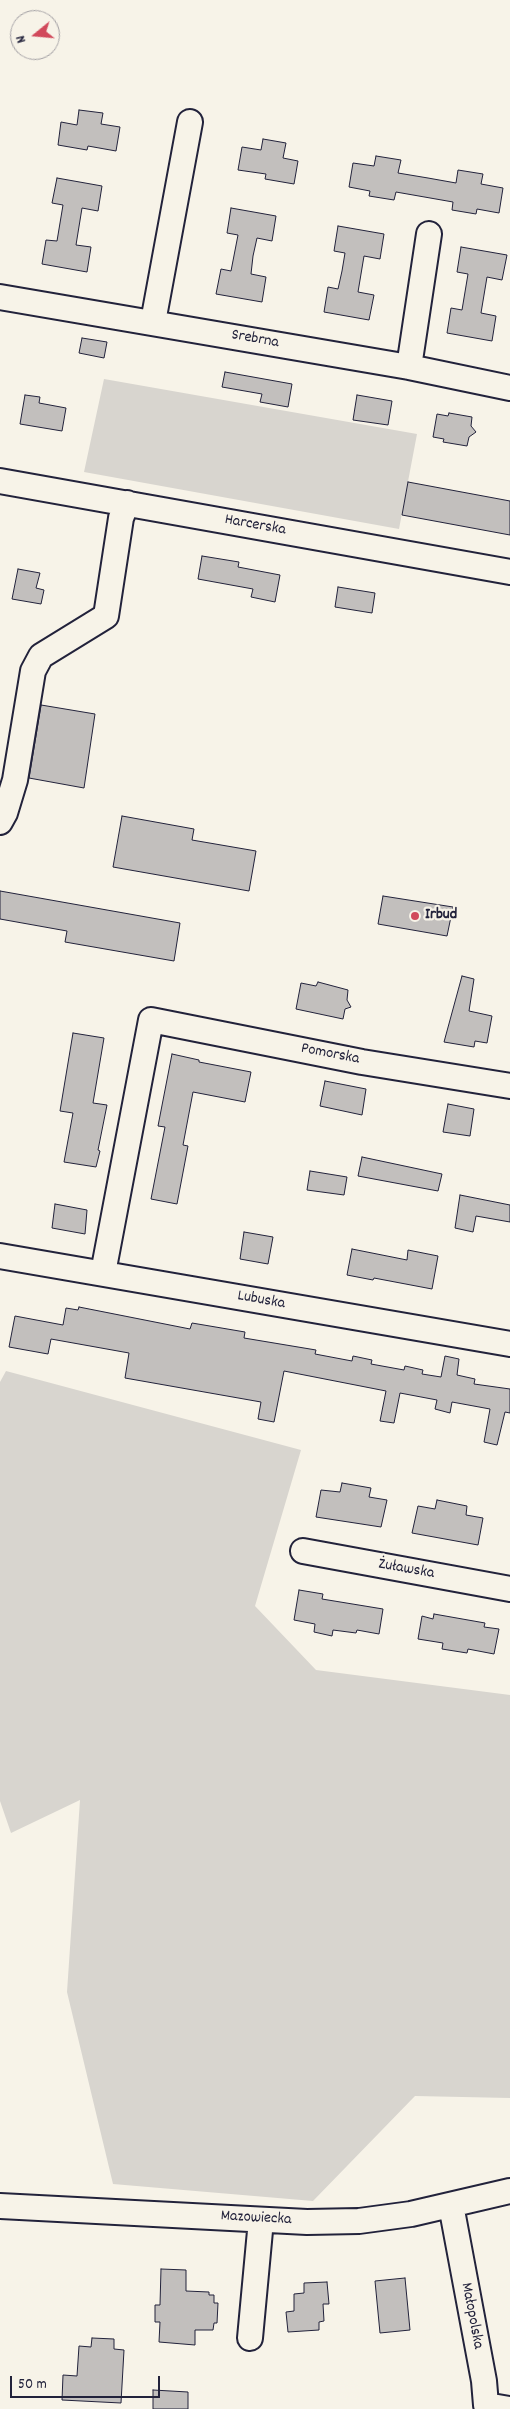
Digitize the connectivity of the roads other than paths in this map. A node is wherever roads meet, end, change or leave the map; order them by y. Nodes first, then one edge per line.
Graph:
1 (190, 122) dead end
2 (429, 234) dead end
3 (0, 297) edge
4 (153, 322) junction
5 (409, 367) junction
6 (510, 388) edge
7 (0, 481) edge
8 (127, 503) junction
9 (510, 572) edge
10 (0, 822) edge
11 (510, 1086) edge
12 (6, 1257) edge
13 (103, 1273) junction
14 (510, 1344) edge
15 (303, 1551) dead end
16 (510, 1590) edge
17 (510, 2191) edge
18 (451, 2205) junction
19 (0, 2206) edge
20 (261, 2220) junction
21 (250, 2338) dead end
22 (509, 2409) edge

1 - 4 street
2 - 5 street
3 - 4 street, Srebrna
4 - 5 street, Srebrna
5 - 6 street, Srebrna
7 - 8 street, Harcerska
8 - 9 street, Harcerska
8 - 10 street
11 - 13 street, Pomorska
12 - 13 street, Lubuska
13 - 14 street, Lubuska
15 - 16 street, Żuławska
17 - 18 street, Mazowiecka
18 - 20 street, Mazowiecka
18 - 22 street, Małopolska
19 - 20 street, Mazowiecka
20 - 21 street

